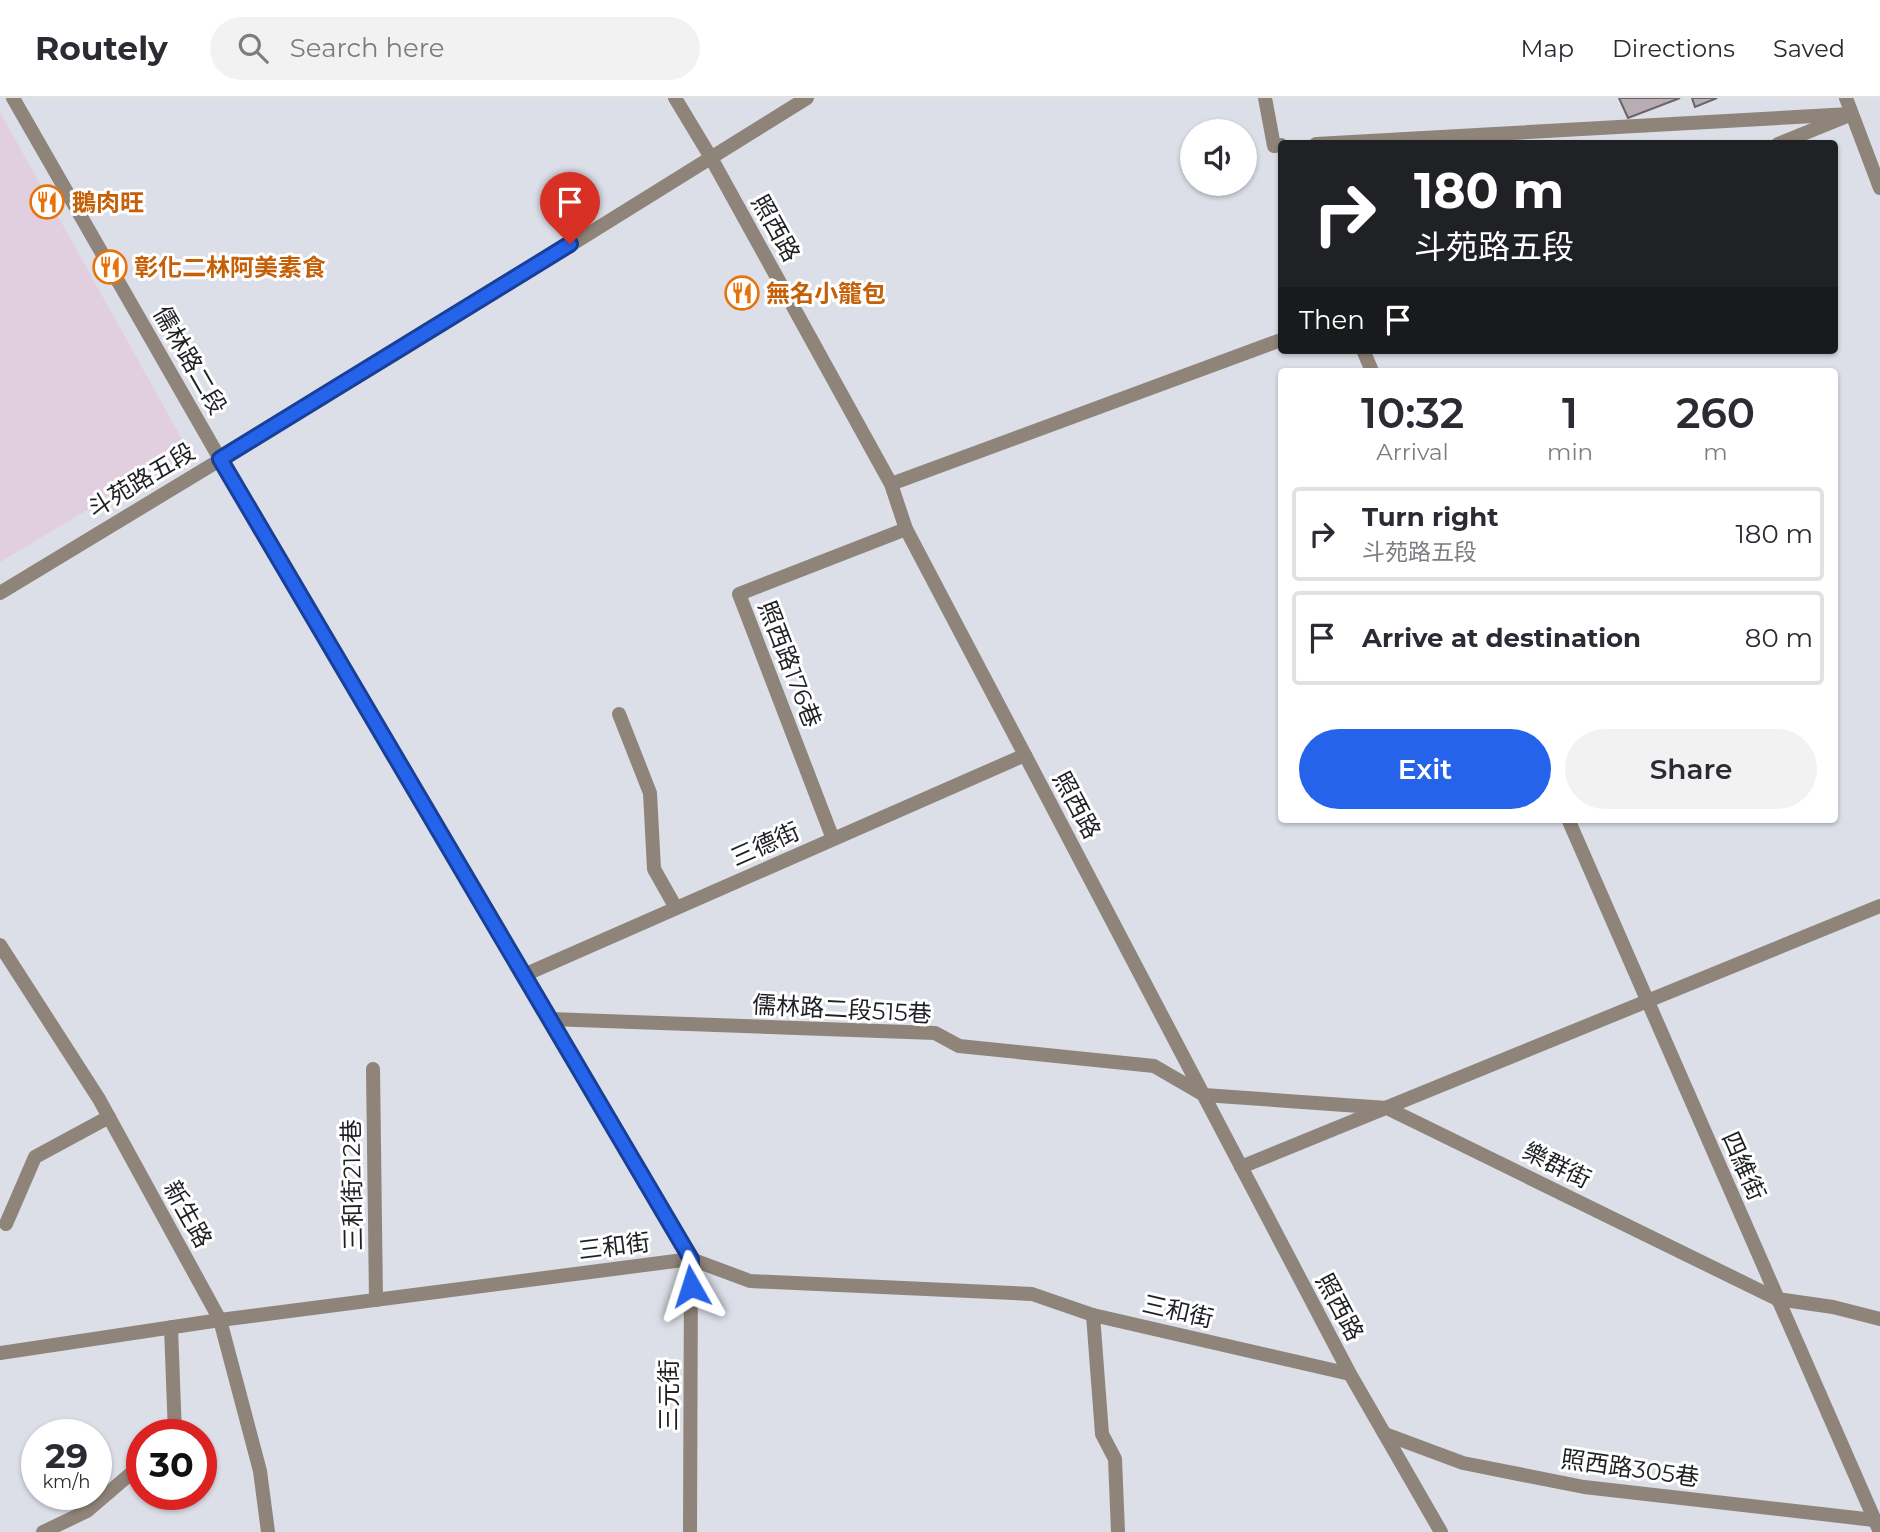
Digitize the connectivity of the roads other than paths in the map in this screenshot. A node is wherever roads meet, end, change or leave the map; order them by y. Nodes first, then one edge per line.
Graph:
1 (13, 98) edge
2 (675, 98) edge
3 (807, 98) edge
4 (1265, 98) edge
5 (1846, 98) edge
6 (1852, 114) junction
7 (1388, 140) edge
8 (1788, 140) edge
9 (1278, 145) edge
10 (710, 156) junction
11 (1880, 188) edge
12 (1278, 341) edge
13 (220, 459) junction
14 (891, 484) junction
15 (906, 529) junction
16 (0, 593) edge
17 (619, 714) dead end
18 (1025, 755) junction
19 (1570, 823) edge
20 (833, 839) junction
21 (1880, 906) edge
22 (676, 908) junction
23 (0, 946) edge
24 (4, 961) edge
25 (524, 975) junction
26 (1648, 1002) junction
27 (550, 1018) junction
28 (373, 1069) dead end
29 (1204, 1096) junction
30 (1387, 1108) junction
31 (109, 1117) junction
32 (1241, 1167) junction
33 (6, 1224) dead end
34 (691, 1259) junction
35 (1777, 1299) junction
36 (376, 1300) junction
37 (1093, 1315) junction
38 (1880, 1319) edge
39 (220, 1320) junction
40 (172, 1327) junction
41 (0, 1353) edge
42 (1350, 1374) junction
43 (175, 1419) edge
44 (1385, 1434) junction
45 (126, 1478) edge
46 (1877, 1526) edge
47 (43, 1532) edge
48 (268, 1532) edge
49 (690, 1532) edge
50 (1118, 1532) edge
51 (1441, 1532) edge

1 - 13 street, 儒林路二段
2 - 10 street, 照西路
3 - 10 street, 斗苑路五段
4 - 9 street
5 - 6 street
6 - 7 street
6 - 8 street
6 - 11 street
10 - 13 street, 斗苑路五段
10 - 14 street, 照西路
12 - 14 street
13 - 16 street, 斗苑路五段
13 - 25 street, 儒林路二段
14 - 15 street, 照西路
15 - 18 street, 照西路
15 - 20 street, 照西路176巷
17 - 22 street
18 - 20 street, 三德街
18 - 29 street, 照西路
19 - 26 street, 四維街
20 - 22 street, 三德街
21 - 26 street
22 - 25 street, 三德街
23 - 24 street, 新生路
24 - 31 street, 新生路
25 - 27 street, 儒林路二段
26 - 30 street
26 - 35 street, 四維街
27 - 29 street, 儒林路二段515巷
27 - 34 street, 儒林路二段
28 - 36 street, 三和街212巷
29 - 30 street, 樂群街
29 - 32 street, 照西路
30 - 32 street
30 - 35 street, 樂群街
31 - 33 street
31 - 39 street, 新生路
32 - 42 street, 照西路
34 - 36 street, 三和街
34 - 37 street, 三和街
34 - 49 street, 三元街
35 - 38 street, 樂群街
35 - 46 street, 四維街
36 - 39 street, 三和街
37 - 42 street, 三和街
37 - 50 street
39 - 40 street, 三和街
39 - 48 street, 新生路
40 - 41 street, 三和街
40 - 43 street
42 - 44 street, 照西路
44 - 46 street, 照西路305巷
44 - 51 street, 照西路
45 - 47 street

